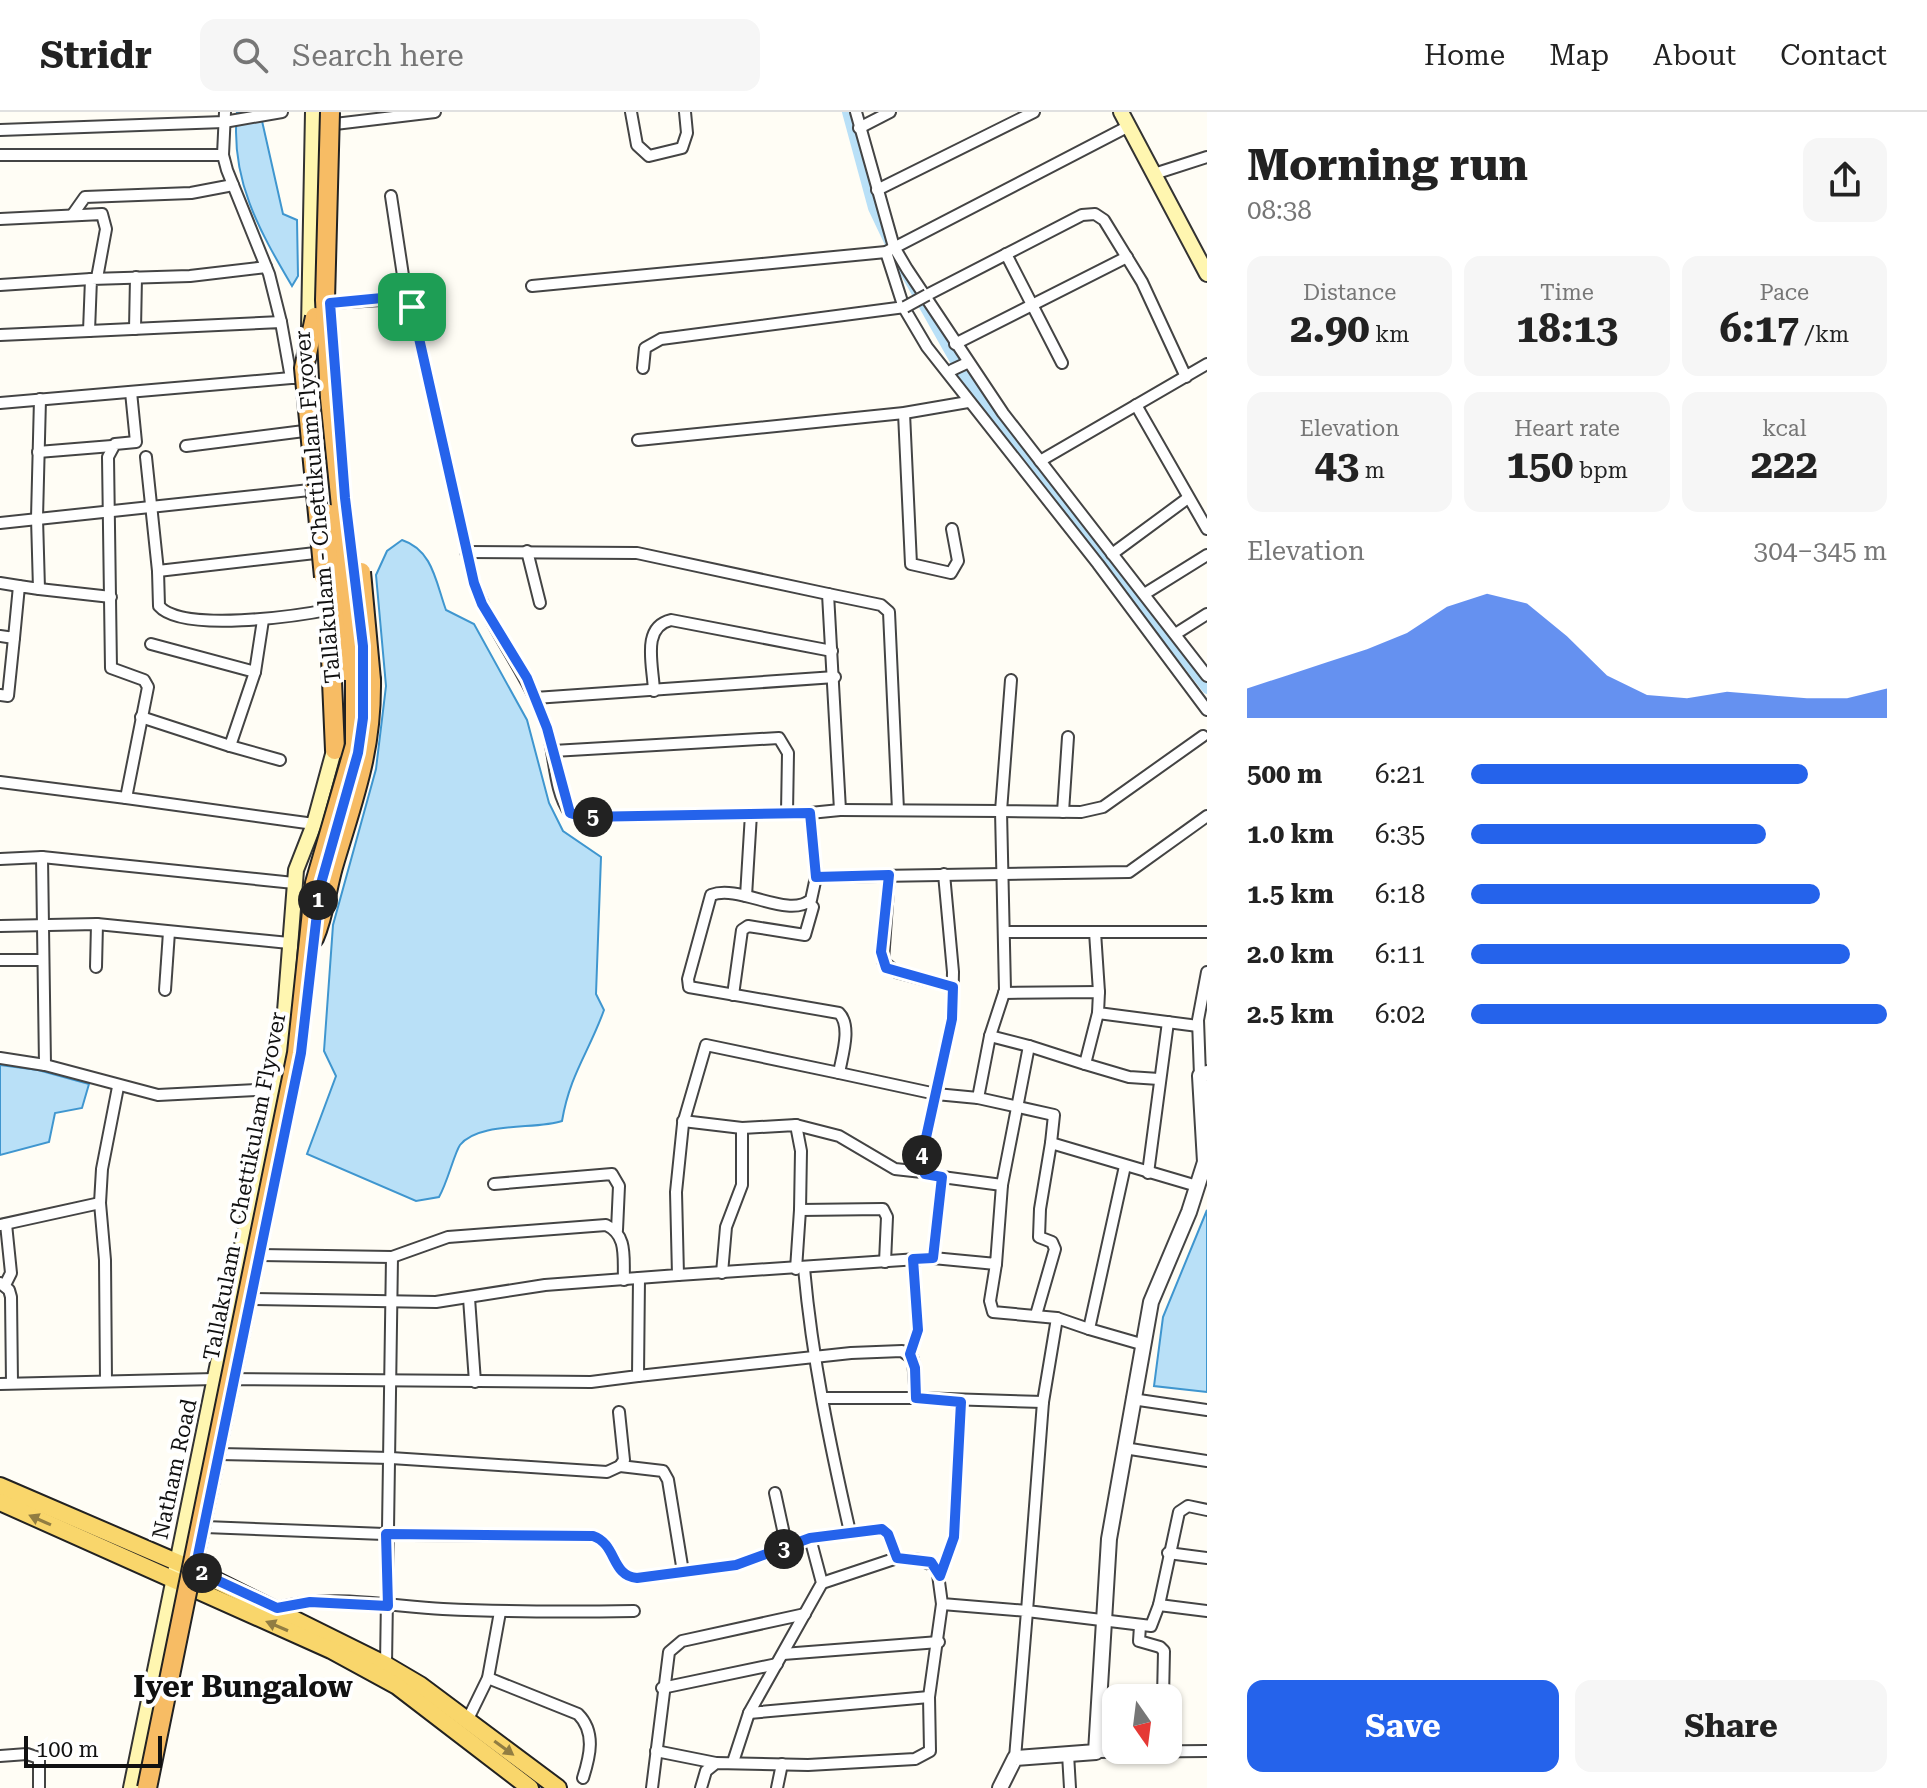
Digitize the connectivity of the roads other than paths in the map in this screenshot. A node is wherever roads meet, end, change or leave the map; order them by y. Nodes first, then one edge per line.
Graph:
1 (282, 112) edge
2 (313, 112) edge
3 (435, 112) edge
4 (631, 112) edge
5 (685, 112) edge
6 (856, 112) edge
7 (890, 112) edge
8 (1034, 112) edge
9 (1121, 112) edge
10 (413, 113) edge
11 (330, 115) edge
12 (224, 117) edge
13 (1129, 126) junction
14 (859, 128) junction
15 (0, 130) edge
16 (0, 155) edge
17 (223, 155) junction
18 (1207, 157) edge
19 (1154, 174) junction
20 (233, 185) junction
21 (877, 190) junction
22 (391, 196) dead end
23 (73, 214) junction
24 (0, 219) edge
25 (890, 249) junction
26 (1006, 254) junction
27 (1127, 257) junction
28 (266, 267) junction
29 (1207, 273) edge
30 (136, 277) junction
31 (94, 279) junction
32 (0, 285) edge
33 (532, 286) dead end
34 (407, 302) junction
35 (330, 303) junction
36 (1033, 304) junction
37 (904, 307) junction
38 (315, 317) junction
39 (281, 322) junction
40 (135, 329) junction
41 (89, 331) junction
42 (0, 335) edge
43 (955, 344) junction
44 (1062, 363) dead end
45 (1207, 364) edge
46 (643, 368) dead end
47 (310, 377) junction
48 (1186, 377) junction
49 (291, 378) junction
50 (131, 392) junction
51 (40, 399) junction
52 (968, 402) junction
53 (0, 403) edge
54 (1136, 405) junction
55 (904, 413) junction
56 (312, 430) junction
57 (638, 440) dead end
58 (112, 446) junction
59 (186, 446) dead end
60 (38, 452) junction
61 (146, 457) dead end
62 (1040, 461) junction
63 (319, 489) junction
64 (1188, 498) junction
65 (151, 508) junction
66 (110, 512) junction
67 (342, 517) junction
68 (37, 518) junction
69 (0, 523) edge
70 (952, 529) dead end
71 (1207, 529) edge
72 (527, 551) junction
73 (325, 552) junction
74 (466, 552) junction
75 (1112, 554) junction
76 (1207, 555) edge
77 (158, 571) junction
78 (0, 583) edge
79 (19, 586) junction
80 (39, 589) junction
81 (1146, 593) junction
82 (828, 594) junction
83 (111, 597) junction
84 (540, 603) dead end
85 (332, 609) junction
86 (1207, 614) edge
87 (263, 620) junction
88 (1177, 633) junction
89 (0, 636) edge
90 (14, 638) junction
91 (151, 644) dead end
92 (832, 651) junction
93 (255, 672) junction
94 (1207, 676) edge
95 (835, 677) junction
96 (1011, 680) dead end
97 (654, 691) junction
98 (0, 695) edge
99 (535, 698) junction
100 (1207, 710) edge
101 (141, 717) junction
102 (1068, 737) dead end
103 (1206, 737) edge
104 (230, 746) junction
105 (335, 750) junction
106 (553, 751) junction
107 (280, 760) dead end
108 (0, 782) edge
109 (126, 798) junction
110 (840, 810) junction
111 (898, 810) junction
112 (1001, 811) junction
113 (1063, 812) junction
114 (787, 813) junction
115 (810, 813) junction
116 (751, 814) junction
117 (1207, 816) edge
118 (312, 826) junction
119 (42, 857) junction
120 (0, 859) edge
121 (1002, 873) junction
122 (944, 874) junction
123 (889, 875) junction
124 (816, 877) junction
125 (294, 883) junction
126 (746, 896) junction
127 (808, 902) junction
128 (97, 924) junction
129 (0, 926) edge
130 (43, 926) junction
131 (169, 932) junction
132 (1004, 932) junction
133 (1095, 932) junction
134 (1207, 932) edge
135 (314, 938) junction
136 (289, 943) junction
137 (0, 960) edge
138 (43, 960) junction
139 (96, 967) dead end
140 (1207, 972) edge
141 (953, 987) junction
142 (165, 990) dead end
143 (1099, 992) junction
144 (1004, 993) junction
145 (733, 995) junction
146 (1098, 1013) junction
147 (1168, 1022) junction
148 (1198, 1026) junction
149 (990, 1036) junction
150 (1029, 1046) junction
151 (0, 1058) edge
152 (1085, 1064) junction
153 (45, 1065) junction
154 (839, 1073) junction
155 (1204, 1074) edge
156 (1159, 1079) junction
157 (118, 1087) junction
158 (294, 1088) junction
159 (274, 1089) junction
160 (936, 1094) junction
161 (978, 1098) junction
162 (1019, 1106) junction
163 (683, 1121) junction
164 (796, 1125) junction
165 (742, 1128) junction
166 (1051, 1143) junction
167 (1125, 1166) junction
168 (922, 1172) junction
169 (1148, 1173) junction
170 (942, 1177) junction
171 (494, 1184) dead end
172 (1002, 1185) junction
173 (1197, 1186) junction
174 (100, 1203) junction
175 (800, 1210) junction
176 (3, 1224) edge
177 (617, 1230) junction
178 (260, 1255) junction
179 (392, 1257) junction
180 (933, 1258) junction
181 (913, 1259) junction
182 (885, 1262) junction
183 (996, 1264) junction
184 (800, 1269) junction
185 (722, 1273) junction
186 (678, 1275) junction
187 (639, 1278) junction
188 (624, 1280) junction
189 (3, 1284) edge
190 (469, 1298) junction
191 (251, 1299) junction
192 (393, 1302) junction
193 (1036, 1315) junction
194 (1057, 1318) junction
195 (1089, 1329) junction
196 (1141, 1344) junction
197 (910, 1354) junction
198 (812, 1358) junction
199 (638, 1376) junction
200 (215, 1379) junction
201 (234, 1380) junction
202 (392, 1380) junction
203 (106, 1381) junction
204 (475, 1382) junction
205 (6, 1384) edge
206 (824, 1398) junction
207 (916, 1398) junction
208 (1132, 1399) junction
209 (961, 1402) junction
210 (1043, 1402) junction
211 (1207, 1410) edge
212 (619, 1412) dead end
213 (1124, 1448) junction
214 (219, 1454) junction
215 (391, 1458) junction
216 (1207, 1461) edge
217 (620, 1466) junction
218 (0, 1486) edge
219 (775, 1493) dead end
220 (0, 1502) edge
221 (1207, 1510) edge
222 (205, 1527) junction
223 (850, 1532) junction
224 (386, 1534) junction
225 (810, 1538) junction
226 (787, 1548) junction
227 (1168, 1553) junction
228 (897, 1558) junction
229 (1207, 1558) edge
230 (175, 1570) junction
231 (683, 1572) junction
232 (940, 1576) junction
233 (193, 1578) junction
234 (822, 1583) junction
235 (942, 1604) junction
236 (1159, 1605) junction
237 (388, 1606) junction
238 (277, 1608) junction
239 (634, 1611) dead end
240 (1027, 1611) junction
241 (1207, 1611) edge
242 (500, 1612) junction
243 (805, 1614) junction
244 (1101, 1621) junction
245 (1140, 1626) junction
246 (939, 1642) junction
247 (780, 1659) junction
248 (386, 1665) junction
249 (488, 1678) junction
250 (1163, 1684) edge
251 (662, 1688) junction
252 (929, 1697) junction
253 (749, 1713) junction
254 (467, 1721) junction
255 (656, 1751) junction
256 (1182, 1751) edge
257 (1207, 1751) edge
258 (1096, 1752) junction
259 (1102, 1752) edge
260 (1068, 1754) junction
261 (0, 1756) edge
262 (1015, 1758) junction
263 (733, 1762) junction
264 (716, 1763) junction
265 (782, 1764) junction
266 (583, 1778) dead end
267 (39, 1788) edge
268 (133, 1788) edge
269 (149, 1788) edge
270 (530, 1788) edge
271 (558, 1788) edge
272 (652, 1788) edge
273 (701, 1788) edge
274 (777, 1788) edge
275 (1000, 1788) edge
276 (1070, 1788) edge

1 - 12 street
2 - 47 main road, Natham Road
3 - 10 street
4 - 5 street
6 - 14 street
7 - 14 street
8 - 21 street
9 - 13 main road
10 - 11 street
11 - 35 main road, Natham Road
11 - 38 highway, Tallakulam - Chettikulam Flyover
11 - 67 highway, Tallakulam - Chettikulam Flyover, bridge
12 - 15 street
12 - 17 street
13 - 19 main road
13 - 25 street
14 - 21 street
16 - 17 street
17 - 20 street
18 - 19 street
19 - 29 main road
20 - 23 street
20 - 28 street
21 - 25 street
22 - 34 street
23 - 24 street
23 - 31 street
25 - 33 street
25 - 37 street
25 - 43 street
26 - 27 street
26 - 36 street
26 - 37 street, bridge
27 - 36 street
27 - 48 street
28 - 30 street
28 - 39 street
30 - 31 street
30 - 40 street
31 - 32 street
31 - 41 street
34 - 35 street
34 - 74 street
35 - 135 main road, Natham Road
36 - 43 street
36 - 44 street
37 - 46 street
37 - 52 street
38 - 105 highway, bridge
38 - 268 highway, Tallakulam - Chettikulam Flyover, bridge
39 - 40 street
39 - 49 street
40 - 41 street
41 - 42 street
43 - 62 street
45 - 48 street
47 - 49 street
47 - 56 main road, Natham Road
48 - 54 street
49 - 50 street
50 - 51 street
50 - 58 street
51 - 53 street
51 - 60 street
52 - 55 street
52 - 100 street
54 - 62 street
54 - 64 street
55 - 57 street
55 - 70 street
56 - 59 street
56 - 63 main road, Natham Road
58 - 60 street
58 - 66 street
60 - 68 street
61 - 65 street
62 - 75 street
63 - 65 street
63 - 73 main road, Natham Road
64 - 71 street
64 - 75 street
65 - 66 street
65 - 77 street
66 - 68 street
66 - 83 street
67 - 135 highway, bridge
67 - 269 highway, Tallakulam - Chettikulam Flyover, bridge
68 - 69 street
68 - 80 street
72 - 74 street
72 - 82 street
72 - 84 street
73 - 77 street
73 - 85 main road, Natham Road
74 - 99 street
75 - 81 street
76 - 81 street
77 - 87 street
78 - 79 street
79 - 80 street
79 - 90 street
80 - 83 street
81 - 88 street
82 - 92 street
82 - 111 street
83 - 101 street
85 - 87 street
85 - 105 main road, Natham Road
86 - 88 street
87 - 93 street
88 - 94 street
89 - 90 street
90 - 98 street
91 - 93 street
92 - 95 street
92 - 97 street
93 - 104 street
95 - 97 street
95 - 110 street
96 - 112 street
97 - 99 street
99 - 106 street
101 - 104 street
101 - 109 street
102 - 113 street
103 - 113 street
104 - 107 street
105 - 118 main road, Natham Road
106 - 114 street
106 - 116 street
108 - 109 street
109 - 118 street
110 - 111 street
110 - 115 street
111 - 112 street
112 - 113 street
112 - 121 street
114 - 115 street
114 - 116 street
115 - 124 street
116 - 126 street
117 - 121 street
118 - 125 main road, Natham Road
119 - 120 street
119 - 125 street
119 - 130 street
121 - 122 street
121 - 132 street
122 - 123 street
122 - 141 street
123 - 124 street
123 - 141 street
124 - 127 street
125 - 136 main road, Natham Road
126 - 127 street
126 - 145 street
127 - 145 street
128 - 130 street
128 - 131 street
128 - 139 street
129 - 130 street
130 - 138 street
131 - 136 street
131 - 142 street
132 - 133 street
132 - 144 street
133 - 134 street
133 - 143 street
135 - 158 main road, Natham Road
136 - 159 main road, Natham Road
137 - 138 street
138 - 153 street
140 - 148 street
141 - 160 street
143 - 144 street
143 - 146 street
144 - 149 street
145 - 154 street
146 - 147 street
146 - 152 street
147 - 148 street
147 - 156 street
148 - 155 street
149 - 150 street
149 - 161 street
150 - 152 street
150 - 162 street
151 - 153 street
152 - 156 street
153 - 157 street
154 - 160 street
154 - 163 street
155 - 173 street
156 - 169 street
157 - 159 street
157 - 174 street
158 - 159 street
158 - 178 main road, Natham Road
159 - 200 main road, Natham Road
160 - 161 street
160 - 168 street
161 - 162 street
162 - 166 street
162 - 172 street
163 - 165 street
163 - 186 street
164 - 165 street
164 - 168 street
164 - 175 street
165 - 185 street
166 - 167 street
166 - 193 street
167 - 169 street
167 - 195 street
168 - 170 street
169 - 173 street
170 - 172 street
170 - 180 street
171 - 177 street
172 - 183 street
173 - 196 street
174 - 176 street
174 - 203 street
175 - 182 street
175 - 184 street
176 - 189 street
177 - 179 street
177 - 188 street
178 - 179 street
178 - 191 main road, Natham Road
179 - 192 street
180 - 181 street
180 - 183 street
181 - 182 street
181 - 197 street
182 - 184 street
183 - 193 street
184 - 185 street
184 - 198 street
185 - 186 street
186 - 187 street
187 - 188 street
187 - 199 street
188 - 190 street
189 - 205 street
190 - 192 street
190 - 204 street
191 - 192 street
191 - 201 main road, Natham Road
192 - 202 street
193 - 194 street
194 - 195 street
194 - 210 street
195 - 196 street
196 - 208 street
197 - 198 street
197 - 207 street
198 - 199 street
198 - 206 street
199 - 204 street
200 - 201 street
200 - 203 street
200 - 230 main road, Natham Road
201 - 202 street
201 - 214 main road, Natham Road
202 - 204 street
202 - 215 street
203 - 205 street
206 - 207 street
206 - 223 street
207 - 209 street
208 - 211 street
208 - 213 street
209 - 210 street
209 - 232 street
210 - 240 street
212 - 217 street
213 - 216 street
213 - 244 street
214 - 215 street
214 - 222 main road, Natham Road
215 - 217 street
215 - 224 street
217 - 231 street
218 - 230 main road
219 - 226 street
230 -> 220 main road
221 - 227 street
222 - 224 street
222 - 233 main road, Natham Road
223 - 225 street
223 - 228 street
224 - 231 street
224 - 237 street
225 - 226 street
225 - 234 street
226 - 231 street
227 - 229 street
227 - 236 street
228 - 232 street
228 - 234 street
230 - 233 main road
230 - 268 main road, Natham Road
232 - 235 street
233 - 238 main road
233 - 269 main road, Natham Road
270 -> 233 main road
234 - 243 street
235 - 240 street
235 - 246 street
236 - 241 street
236 - 245 street
237 - 238 street
237 - 242 street
237 - 248 street
238 - 248 main road
239 - 242 street
240 - 244 street
240 - 262 street
242 - 249 street
243 - 247 street
243 - 251 street
244 - 245 street
244 - 258 street
245 - 250 street
246 - 247 street
246 - 252 street
247 - 251 street
247 - 253 street
248 - 254 main road
249 - 254 street
249 - 266 street
251 - 255 street
252 - 253 street
252 - 265 street
253 - 263 street
254 -> 271 main road
255 - 264 street
255 - 272 street
256 - 257 street
258 - 259 street
258 - 260 street
260 - 262 street
260 - 276 street
261 - 267 street
262 - 275 street
263 - 264 street
263 - 265 street
264 - 273 street
265 - 274 street

